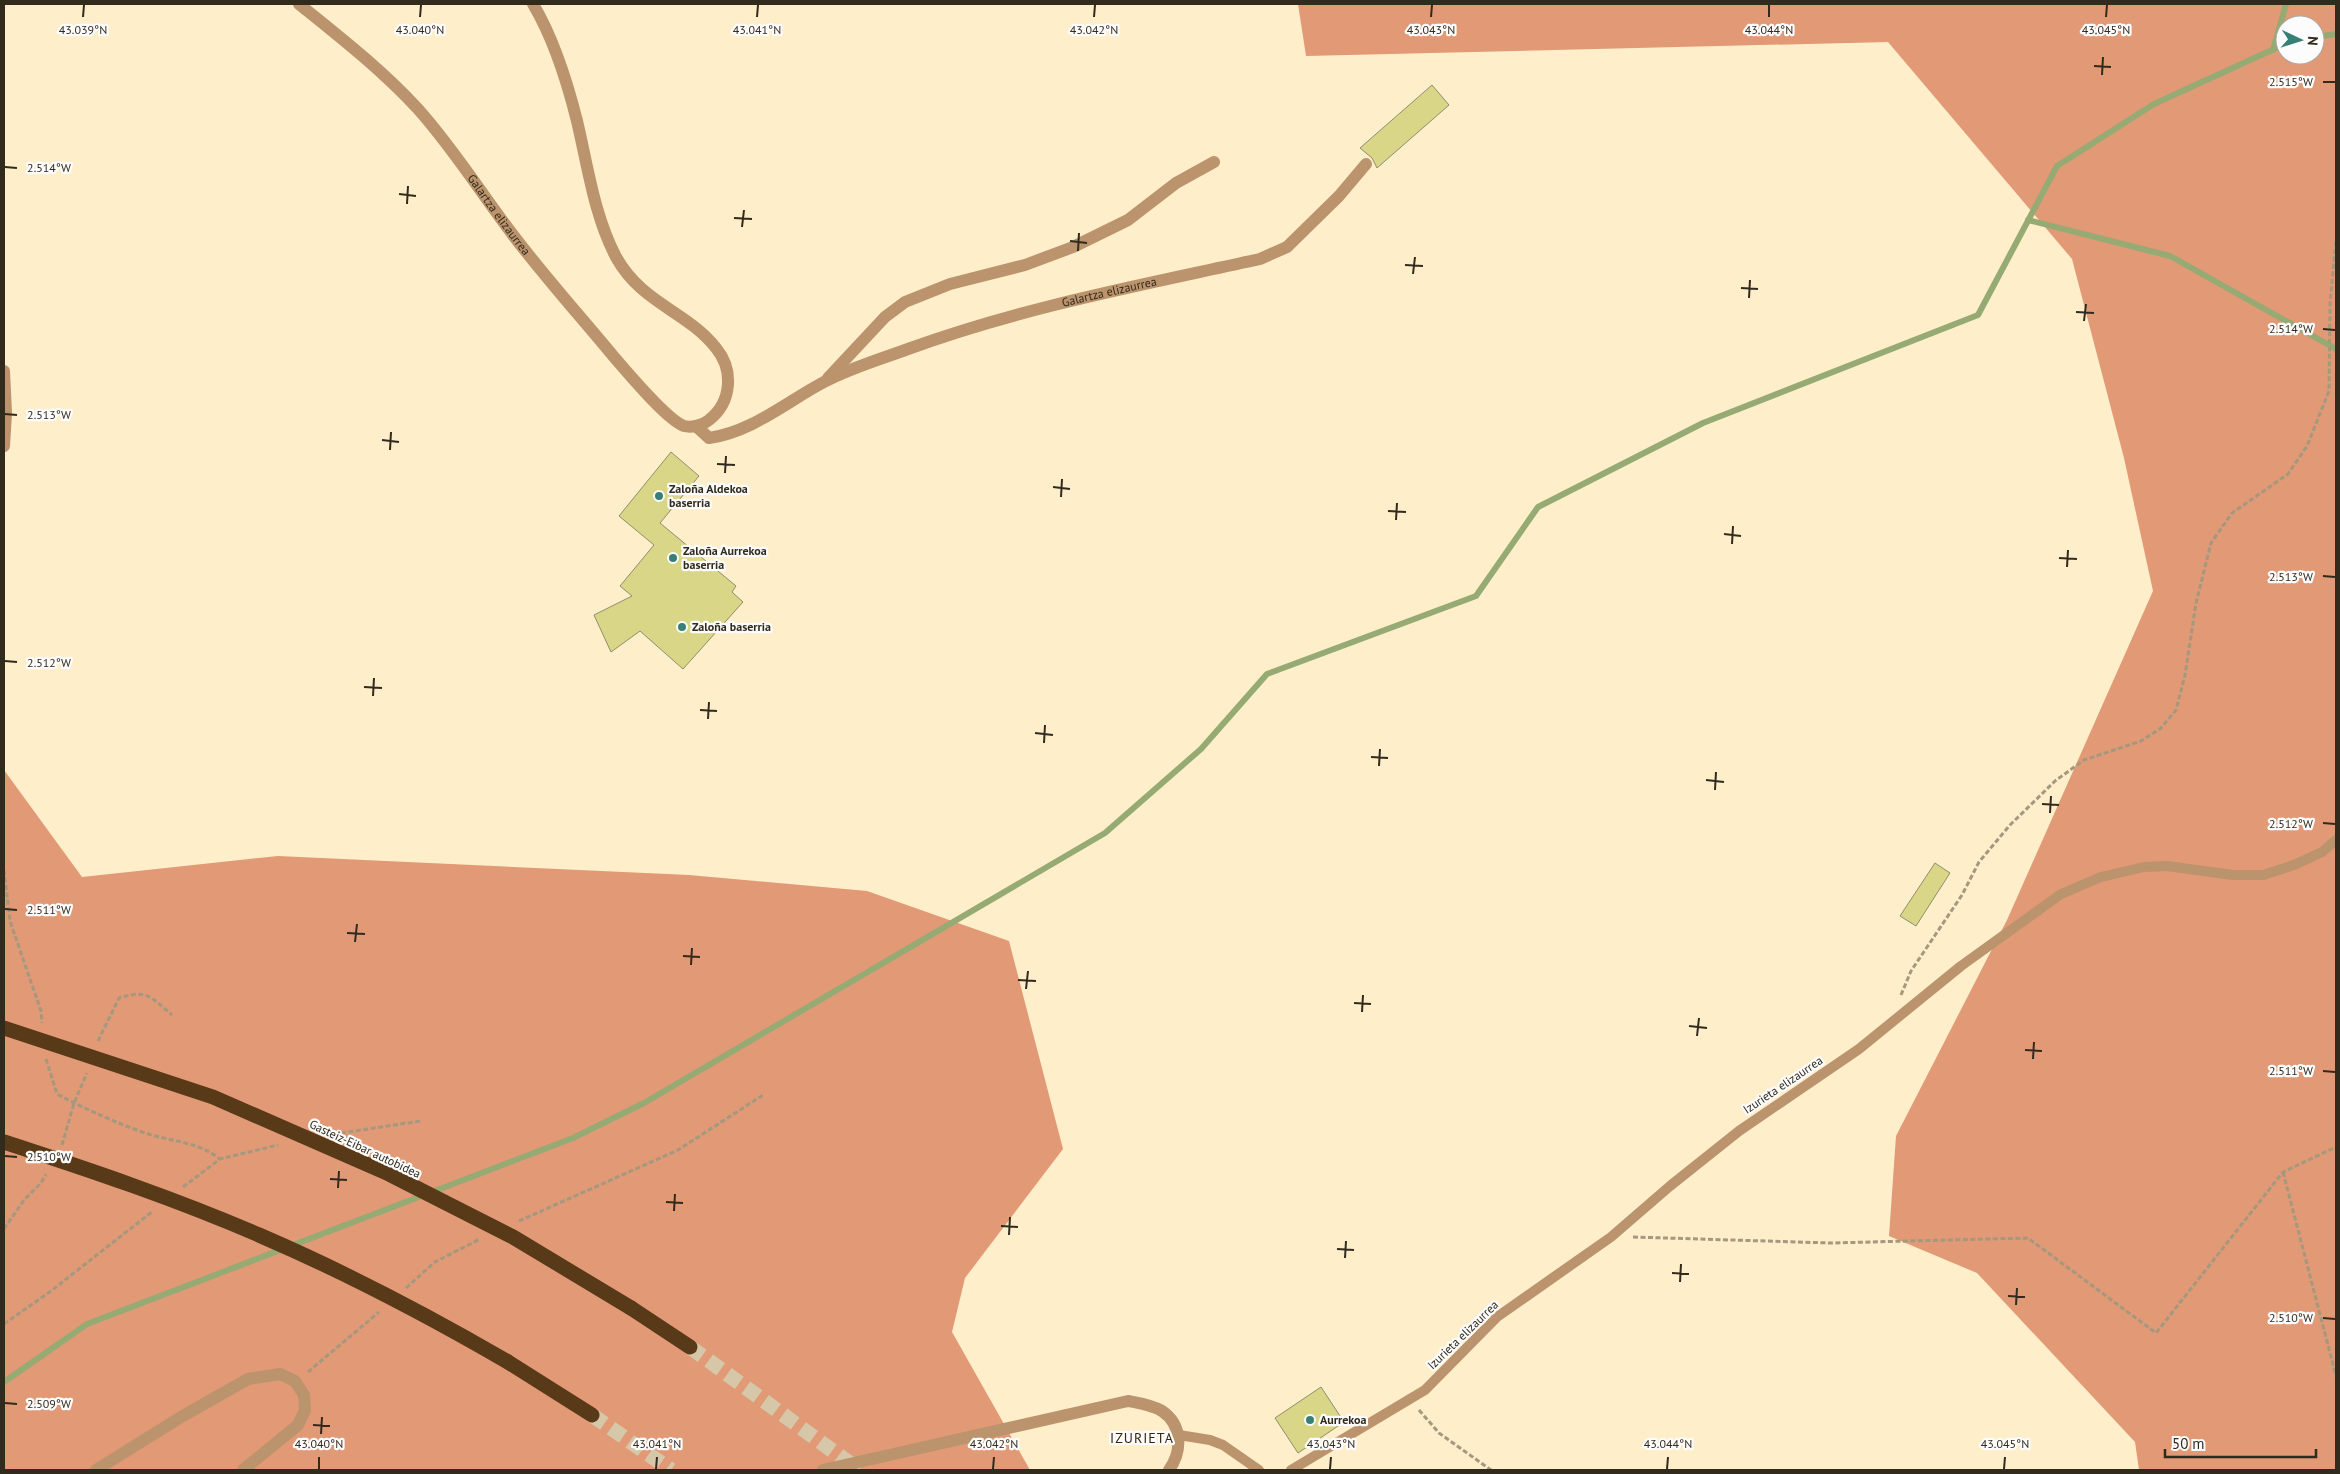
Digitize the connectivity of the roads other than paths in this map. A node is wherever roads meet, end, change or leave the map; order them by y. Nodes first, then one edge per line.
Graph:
1 (299, 4) edge
2 (533, 4) edge
3 (1214, 162) dead end
4 (1366, 164) dead end
5 (4, 371) edge
6 (825, 381) junction
7 (696, 426) junction
8 (4, 446) edge
9 (2336, 840) edge
10 (4, 1028) edge
11 (4, 1142) edge
12 (690, 1347) tunnel mouth
13 (592, 1415) tunnel mouth
14 (1179, 1435) junction
15 (96, 1470) edge
16 (243, 1470) edge
17 (823, 1470) edge
18 (1169, 1470) edge
19 (1259, 1470) edge
20 (1291, 1470) edge

1 - 7 street, Galartza elizaurrea
2 - 7 street
3 - 6 street, Galartza elizaurrea
4 - 6 street, Galartza elizaurrea
5 - 8 street
6 - 7 street, Galartza elizaurrea
9 - 20 lane, Izurieta elizaurrea
10 - 12 highway, Gasteiz-Eibar autobidea, bridge
11 - 13 highway, bridge
14 - 17 street
14 - 18 street
14 - 19 lane
15 - 16 street

